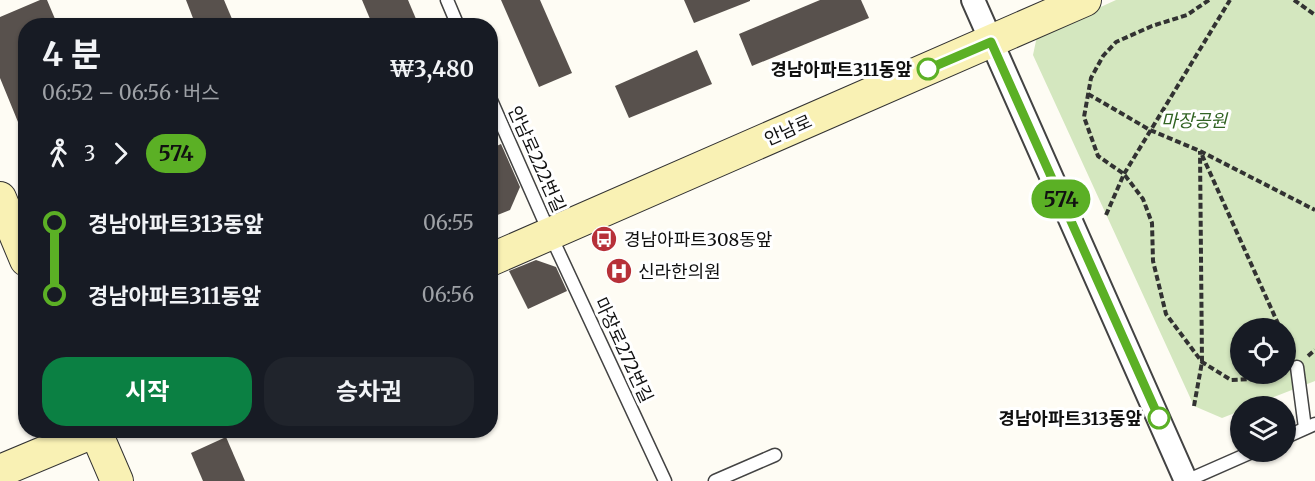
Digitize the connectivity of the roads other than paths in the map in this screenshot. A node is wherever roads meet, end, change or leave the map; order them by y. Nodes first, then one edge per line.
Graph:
1 (447, 0) edge
2 (973, 0) edge
3 (1085, 0) edge
4 (455, 18) edge
5 (991, 42) junction
6 (498, 117) edge
7 (0, 198) edge
8 (550, 234) junction
9 (18, 241) edge
10 (498, 257) edge
11 (1297, 367) dead end
12 (1310, 426) edge
13 (1296, 432) edge
14 (80, 438) edge
15 (100, 438) edge
16 (775, 455) dead end
17 (1230, 462) edge
18 (0, 471) edge
19 (117, 481) edge
20 (664, 481) edge
21 (715, 481) edge
22 (1186, 481) edge

1 - 4 lane
2 - 5 street
3 - 5 main road, 안남로
5 - 8 main road, 안남로
5 - 22 street
6 - 8 lane, 안남로222번길
7 - 9 main road
8 - 10 main road, 안남로
8 - 20 lane, 마장로272번길
11 - 12 lane
12 - 13 lane
14 - 18 main road
15 - 19 main road
16 - 21 lane
17 - 22 lane

